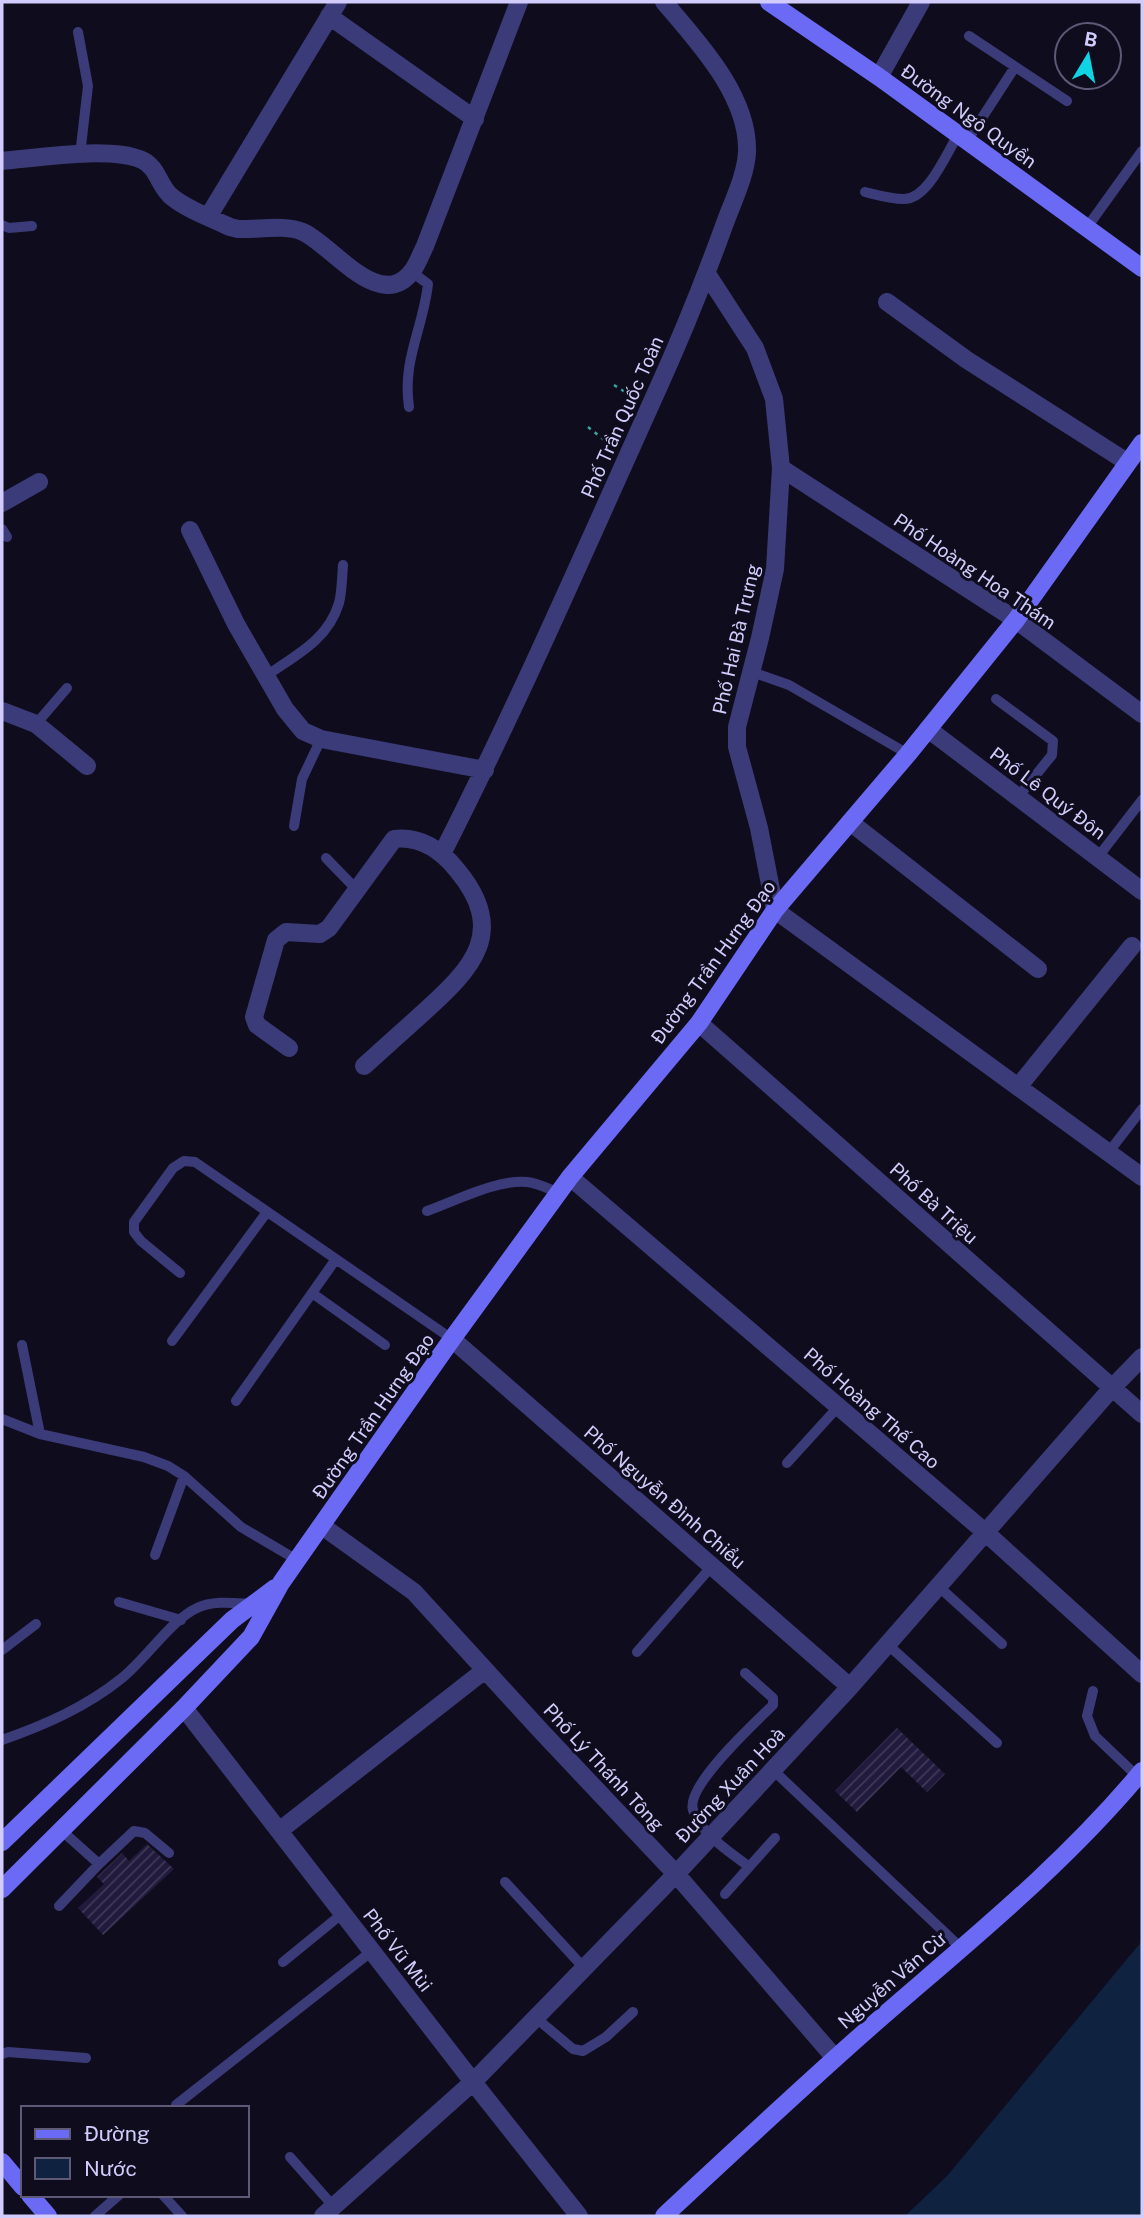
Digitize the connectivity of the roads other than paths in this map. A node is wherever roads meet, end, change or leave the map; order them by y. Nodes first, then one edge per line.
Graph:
1 (519, 2) edge
2 (664, 2) edge
3 (769, 2) edge
4 (921, 2) edge
5 (333, 9) edge
6 (78, 32) dead end
7 (969, 36) dead end
8 (1015, 67) junction
9 (879, 77) junction
10 (1067, 101) dead end
11 (475, 119) junction
12 (963, 138) junction
13 (1142, 151) edge
14 (80, 155) junction
15 (2, 161) edge
16 (865, 192) dead end
17 (208, 216) junction
18 (2, 225) edge
19 (32, 226) dead end
20 (1088, 226) junction
21 (1142, 268) edge
22 (412, 272) junction
23 (707, 274) junction
24 (887, 302) dead end
25 (409, 407) dead end
26 (1142, 443) edge
27 (1127, 463) junction
28 (781, 468) junction
29 (39, 482) dead end
30 (2, 503) edge
31 (190, 530) dead end
32 (343, 565) dead end
33 (1016, 620) junction
34 (752, 672) junction
35 (266, 676) junction
36 (67, 688) dead end
37 (996, 699) dead end
38 (2, 711) edge
39 (1142, 714) edge
40 (36, 724) junction
41 (928, 729) junction
42 (321, 739) junction
43 (908, 754) junction
44 (88, 766) dead end
45 (485, 770) junction
46 (1018, 797) junction
47 (1142, 800) edge
48 (850, 822) junction
49 (294, 826) dead end
50 (443, 852) junction
51 (1098, 857) junction
52 (326, 858) dead end
53 (357, 890) junction
54 (1142, 891) edge
55 (775, 910) junction
56 (1132, 946) dead end
57 (1038, 969) dead end
58 (699, 1023) junction
59 (289, 1048) dead end
60 (364, 1066) dead end
61 (1018, 1087) junction
62 (1142, 1109) edge
63 (1108, 1153) junction
64 (570, 1177) junction
65 (1142, 1177) edge
66 (559, 1193) junction
67 (426, 1211) dead end
68 (267, 1212) junction
69 (336, 1259) junction
70 (180, 1273) dead end
71 (312, 1293) junction
72 (452, 1339) junction
73 (172, 1341) dead end
74 (22, 1345) dead end
75 (385, 1345) dead end
76 (1142, 1357) edge
77 (1112, 1388) junction
78 (236, 1401) dead end
79 (838, 1407) junction
80 (1142, 1414) edge
81 (2, 1419) edge
82 (40, 1434) junction
83 (787, 1463) dead end
84 (184, 1475) junction
85 (322, 1526) junction
86 (985, 1532) junction
87 (155, 1555) dead end
88 (297, 1560) junction
89 (712, 1566) junction
90 (281, 1583) junction
91 (937, 1586) junction
92 (119, 1602) dead end
93 (254, 1604) junction
94 (181, 1620) junction
95 (36, 1624) dead end
96 (887, 1644) junction
97 (1002, 1644) dead end
98 (2, 1650) edge
99 (637, 1652) dead end
100 (485, 1670) junction
101 (745, 1673) dead end
102 (1142, 1674) edge
103 (850, 1687) junction
104 (1093, 1690) dead end
105 (184, 1707) junction
106 (2, 1740) edge
107 (997, 1743) dead end
108 (774, 1770) junction
109 (1140, 1774) edge
110 (61, 1830) junction
111 (279, 1831) junction
112 (711, 1837) junction
113 (775, 1838) dead end
114 (2, 1842) edge
115 (169, 1853) dead end
116 (99, 1864) junction
117 (749, 1867) junction
118 (676, 1874) junction
119 (505, 1882) dead end
120 (2, 1888) edge
121 (725, 1894) dead end
122 (59, 1906) dead end
123 (343, 1913) junction
124 (961, 1948) junction
125 (372, 1951) junction
126 (283, 1962) dead end
127 (584, 1968) junction
128 (633, 2012) dead end
129 (536, 2018) junction
130 (2, 2054) edge
131 (86, 2058) dead end
132 (835, 2058) junction
133 (473, 2082) junction
134 (176, 2105) dead end
135 (290, 2157) dead end
136 (2, 2162) edge
137 (21, 2185) edge
138 (32, 2197) edge
139 (117, 2197) edge
140 (165, 2197) edge
141 (328, 2211) edge
142 (48, 2216) edge
143 (96, 2216) edge
144 (182, 2216) edge
145 (579, 2216) edge
146 (664, 2216) edge

1 - 11 street
2 - 23 street, Phố Trần Quốc Toản
3 - 9 street, Đường Ngô Quyền
4 - 9 street
5 - 11 street
5 - 17 street
6 - 14 lane
7 - 8 lane
8 - 10 lane
8 - 12 lane
9 - 12 street, Đường Ngô Quyền
11 - 22 street
12 - 16 lane
12 - 20 street, Đường Ngô Quyền
13 - 20 lane
14 - 15 street
14 - 17 street
17 - 22 street
18 - 19 lane
20 - 21 street, Đường Ngô Quyền
22 - 25 lane
23 - 28 street, Phố Hai Bà Trưng
23 - 45 street, Phố Trần Quốc Toản
24 - 27 street
26 - 27 street, Đường Trần Hưng Đạo
27 - 33 street, Đường Trần Hưng Đạo
28 - 33 street, Phố Hoàng Hoa Thám
28 - 34 street, Phố Hai Bà Trưng
29 - 30 street
31 - 35 street
32 - 35 lane
33 - 39 street, Phố Hoàng Hoa Thám
33 - 41 street, Đường Trần Hưng Đạo
34 - 43 lane
34 - 55 street, Phố Hai Bà Trưng
35 - 42 street
36 - 40 lane
37 - 46 lane
38 - 40 street
40 - 44 street
41 - 43 street, Đường Trần Hưng Đạo
41 - 46 street, Phố Lê Quý Đôn
42 - 45 street
42 - 49 lane
43 - 48 street, Đường Trần Hưng Đạo
45 - 50 street, Phố Trần Quốc Toản
46 - 51 street, Phố Lê Quý Đôn
47 - 51 lane
48 - 55 street, Đường Trần Hưng Đạo
48 - 57 street
50 - 53 street
50 - 60 street
51 - 54 street, Phố Lê Quý Đôn
52 - 53 lane
53 - 59 street
55 - 58 street, Đường Trần Hưng Đạo
55 - 61 street
56 - 61 street
58 - 64 street, Đường Trần Hưng Đạo
58 - 77 street, Phố Bà Triệu
61 - 63 street
62 - 63 lane
63 - 65 street
64 - 66 street, Đường Trần Hưng Đạo
64 - 79 street, Phố Hoàng Thế Cao
66 - 67 lane
66 - 72 street, Đường Trần Hưng Đạo
68 - 69 lane
68 - 70 lane
68 - 73 lane
69 - 71 lane
69 - 72 lane
71 - 75 lane
71 - 78 lane
72 - 85 street, Đường Trần Hưng Đạo
72 - 89 street, Phố Nguyễn Đình Chiểu
74 - 82 lane
76 - 77 street, Đường Xuân Hoà
77 - 80 street, Phố Bà Triệu
77 - 86 street, Đường Xuân Hoà
79 - 83 lane
79 - 86 street, Phố Hoàng Thế Cao
81 - 82 lane
82 - 84 lane
84 - 87 lane
84 - 88 lane
85 - 88 street, Đường Trần Hưng Đạo
85 - 100 street, Phố Lý Thánh Tông
86 - 91 street, Đường Xuân Hoà
86 - 102 street, Phố Hoàng Thế Cao
88 - 90 street, Đường Trần Hưng Đạo
89 - 99 lane
89 - 103 street, Phố Nguyễn Đình Chiểu
90 - 93 street, Đường Trần Hưng Đạo
90 - 105 street, Đường Trần Hưng Đạo
91 - 96 street, Đường Xuân Hoà
91 - 97 lane
92 - 94 lane
93 - 94 lane
93 - 114 street, Đường Trần Hưng Đạo
94 - 106 lane
95 - 98 lane
96 - 103 street, Đường Xuân Hoà
96 - 107 lane
100 - 111 street
100 - 118 street, Phố Lý Thánh Tông
101 - 112 lane
103 - 108 street, Đường Xuân Hoà
104 - 109 lane
105 - 110 street, Đường Trần Hưng Đạo
105 - 111 street, Phố Vũ Mùi
108 - 112 street, Đường Xuân Hoà
108 - 124 lane
109 - 124 street, Nguyễn Văn Cừ
110 - 116 lane
110 - 120 street, Đường Trần Hưng Đạo
111 - 123 street, Phố Vũ Mùi
112 - 117 lane
112 - 118 street, Đường Xuân Hoà
113 - 117 lane
115 - 116 lane
116 - 122 lane
117 - 121 lane
118 - 127 street, Đường Xuân Hoà
118 - 132 street, Phố Lý Thánh Tông
119 - 127 lane
123 - 125 street, Phố Vũ Mùi
123 - 126 lane
124 - 132 street, Nguyễn Văn Cừ
125 - 133 street, Phố Vũ Mùi
125 - 134 lane
127 - 129 street, Đường Xuân Hoà
128 - 129 lane
129 - 133 street, Đường Xuân Hoà
130 - 131 lane
132 - 146 street, Nguyễn Văn Cừ
133 - 141 street, Đường Xuân Hoà
133 - 145 street, Phố Vũ Mùi
135 - 141 lane
136 - 137 street
138 - 142 street
139 - 143 lane
140 - 144 lane

